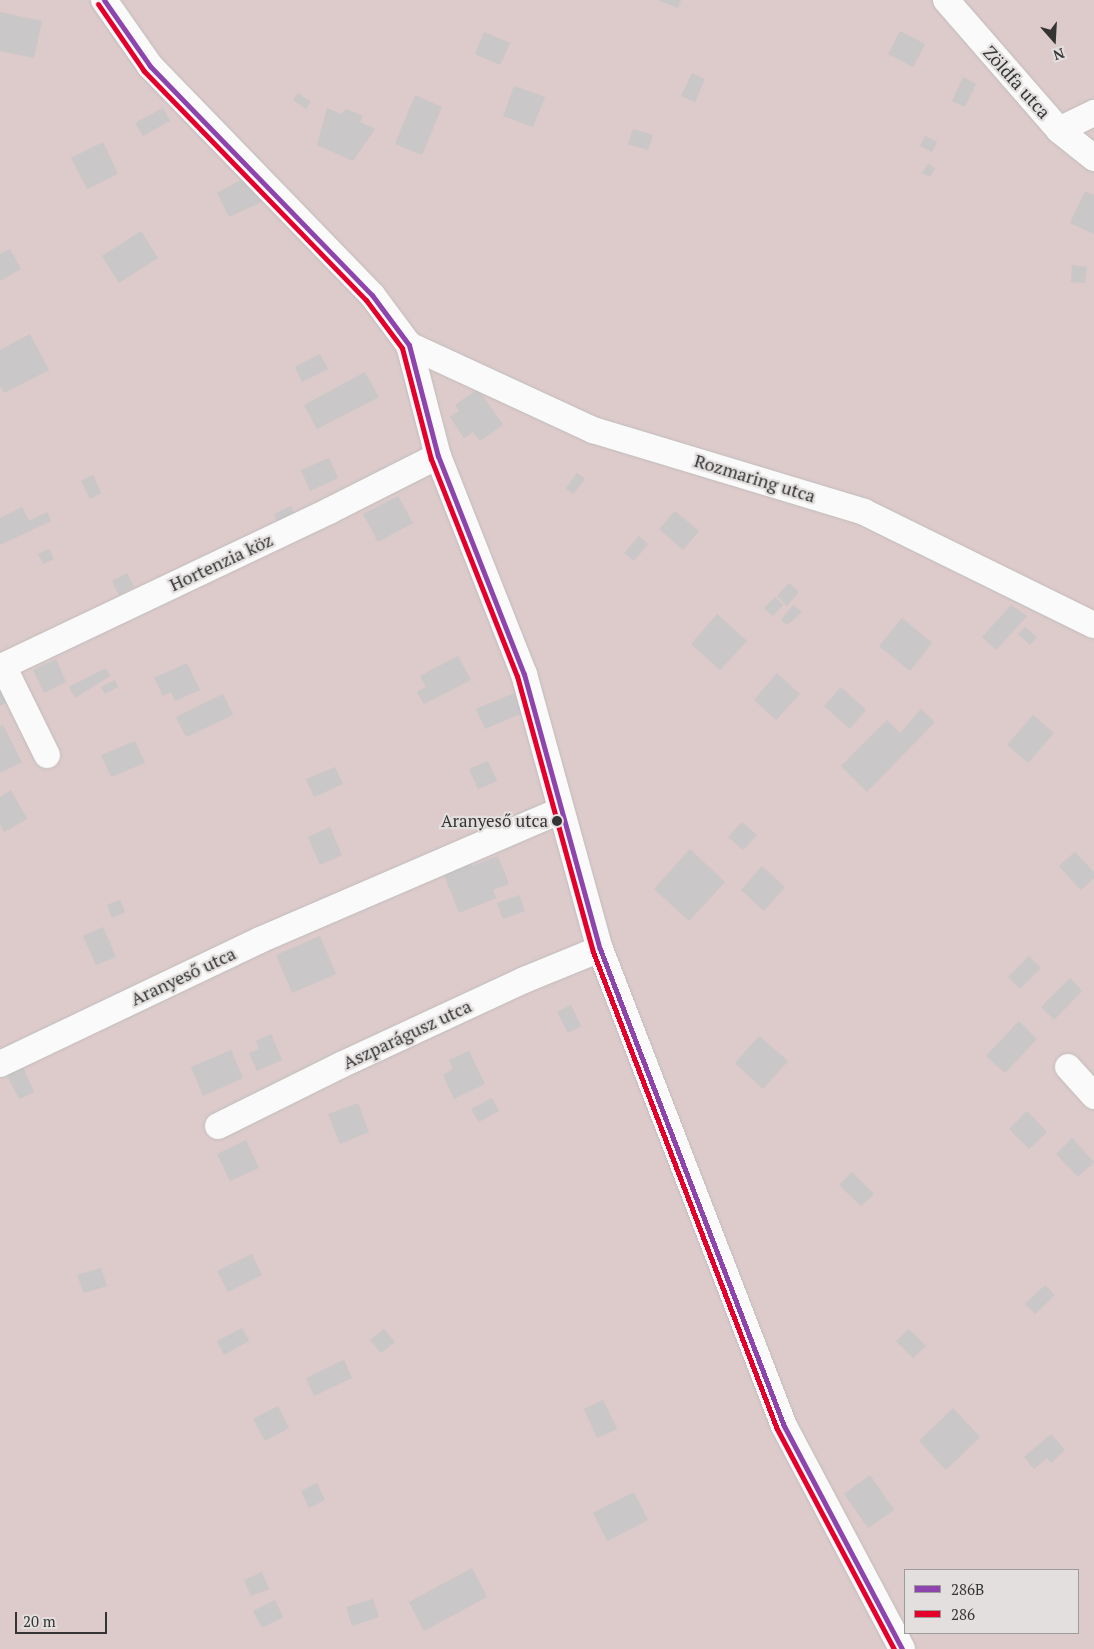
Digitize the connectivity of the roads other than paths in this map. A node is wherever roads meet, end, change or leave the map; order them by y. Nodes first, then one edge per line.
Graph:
1 (104, 0) edge
2 (946, 0) edge
3 (1094, 113) edge
4 (1059, 130) junction
5 (1094, 158) edge
6 (410, 345) junction
7 (438, 456) junction
8 (1094, 625) edge
9 (1, 663) edge
10 (47, 755) dead end
11 (560, 811) junction
12 (600, 949) junction
13 (0, 1064) edge
14 (1068, 1067) dead end
15 (1094, 1096) edge
16 (218, 1126) dead end
17 (902, 1649) edge

1 - 6 street
2 - 4 street, Zöldfa utca
3 - 4 street
4 - 5 street, Zöldfa utca
6 - 7 street
6 - 8 street, Rozmaring utca
7 - 9 street, Hortenzia köz
7 - 11 street
9 - 10 street, Hortenzia köz
11 - 12 street
11 - 13 street, Aranyeső utca
12 - 16 street, Aszparágusz utca
12 - 17 street
14 - 15 street

